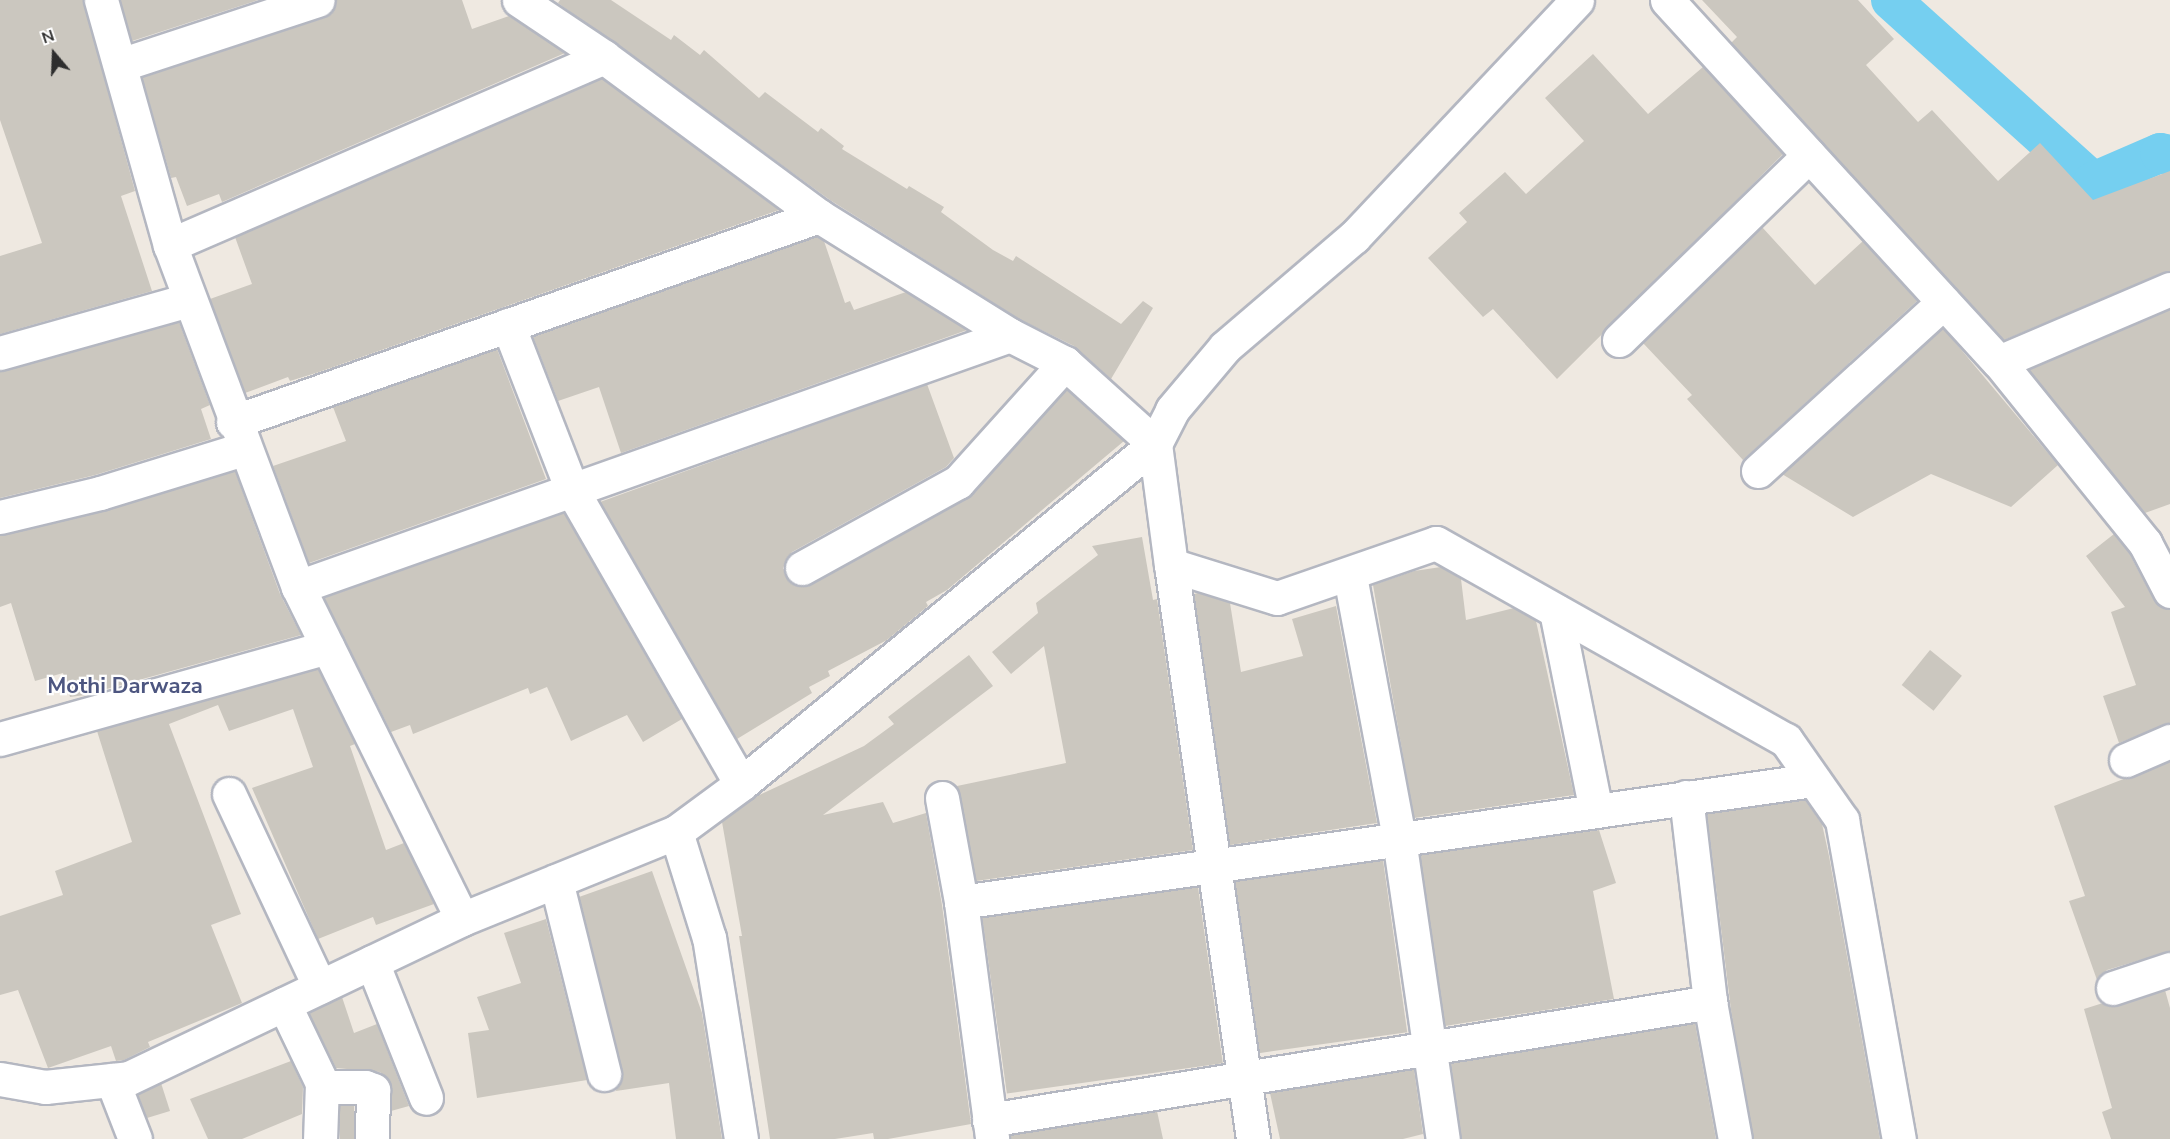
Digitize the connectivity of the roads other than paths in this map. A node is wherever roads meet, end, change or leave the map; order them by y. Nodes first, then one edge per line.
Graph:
1 (101, 0) edge
2 (318, 0) edge
3 (519, 0) edge
4 (1577, 0) edge
5 (1666, 0) edge
6 (604, 57) junction
7 (120, 65) junction
8 (1809, 155) junction
9 (819, 216) junction
10 (170, 245) junction
11 (2170, 289) edge
12 (189, 300) junction
13 (1944, 302) junction
14 (508, 325) junction
15 (1010, 335) junction
16 (1619, 340) dead end
17 (0, 353) edge
18 (1999, 362) junction
19 (1065, 363) junction
20 (238, 435) junction
21 (1155, 444) junction
22 (1758, 471) dead end
23 (572, 490) junction
24 (0, 517) edge
25 (2158, 538) edge
26 (1171, 565) junction
27 (802, 568) dead end
28 (1350, 576) junction
29 (298, 587) junction
30 (2170, 591) edge
31 (1556, 611) junction
32 (327, 647) junction
33 (0, 739) edge
34 (2170, 741) edge
35 (2126, 760) dead end
36 (1813, 780) junction
37 (741, 784) junction
38 (229, 795) dead end
39 (1686, 797) junction
40 (942, 798) dead end
41 (1596, 811) junction
42 (676, 832) junction
43 (1399, 839) junction
44 (1214, 866) junction
45 (556, 880) junction
46 (961, 902) junction
47 (462, 919) junction
48 (372, 962) junction
49 (2170, 969) edge
50 (320, 987) junction
51 (2113, 988) dead end
52 (1710, 1002) junction
53 (284, 1004) junction
54 (1432, 1048) junction
55 (604, 1074) dead end
56 (1244, 1078) junction
57 (0, 1079) edge
58 (112, 1080) junction
59 (323, 1087) junction
60 (426, 1098) dead end
61 (990, 1129) edge
62 (135, 1139) edge
63 (320, 1139) edge
64 (372, 1139) edge
65 (741, 1139) edge
66 (1253, 1139) edge
67 (1443, 1139) edge
68 (1735, 1139) edge
69 (1899, 1139) edge

1 - 7 street
2 - 7 street
3 - 6 street
4 - 21 street
5 - 8 street
6 - 9 street
6 - 10 street
7 - 10 street
8 - 13 street
8 - 16 street
9 - 14 street
9 - 15 street
10 - 12 street
11 - 18 street
12 - 17 street
12 - 20 street
13 - 18 street
13 - 22 street
14 - 20 street
14 - 23 street
15 - 19 street
15 - 23 street
18 - 25 street
19 - 21 street
19 - 27 street
20 - 24 street
20 - 29 street
21 - 26 street
21 - 37 street
23 - 29 street
23 - 37 street
25 - 30 street
26 - 28 street
26 - 44 street
28 - 31 street
28 - 43 street
29 - 32 street
31 - 36 street
31 - 41 street
32 - 33 street
32 - 47 street
34 - 35 street
36 - 39 street
36 - 69 street
37 - 42 street
38 - 50 street
39 - 41 street
39 - 52 street
40 - 46 street
41 - 43 street
42 - 45 street
42 - 65 street
43 - 44 street
43 - 54 street
44 - 46 street
44 - 56 street
45 - 47 street
45 - 55 street
46 - 61 street
47 - 48 street
48 - 50 street
48 - 60 street
49 - 51 street
50 - 53 street
52 - 54 street
52 - 68 street
53 - 58 street
53 - 59 street
54 - 56 street
54 - 67 street
56 - 61 street
56 - 66 street
57 - 58 street
58 - 62 street
59 - 63 street
59 - 64 street

